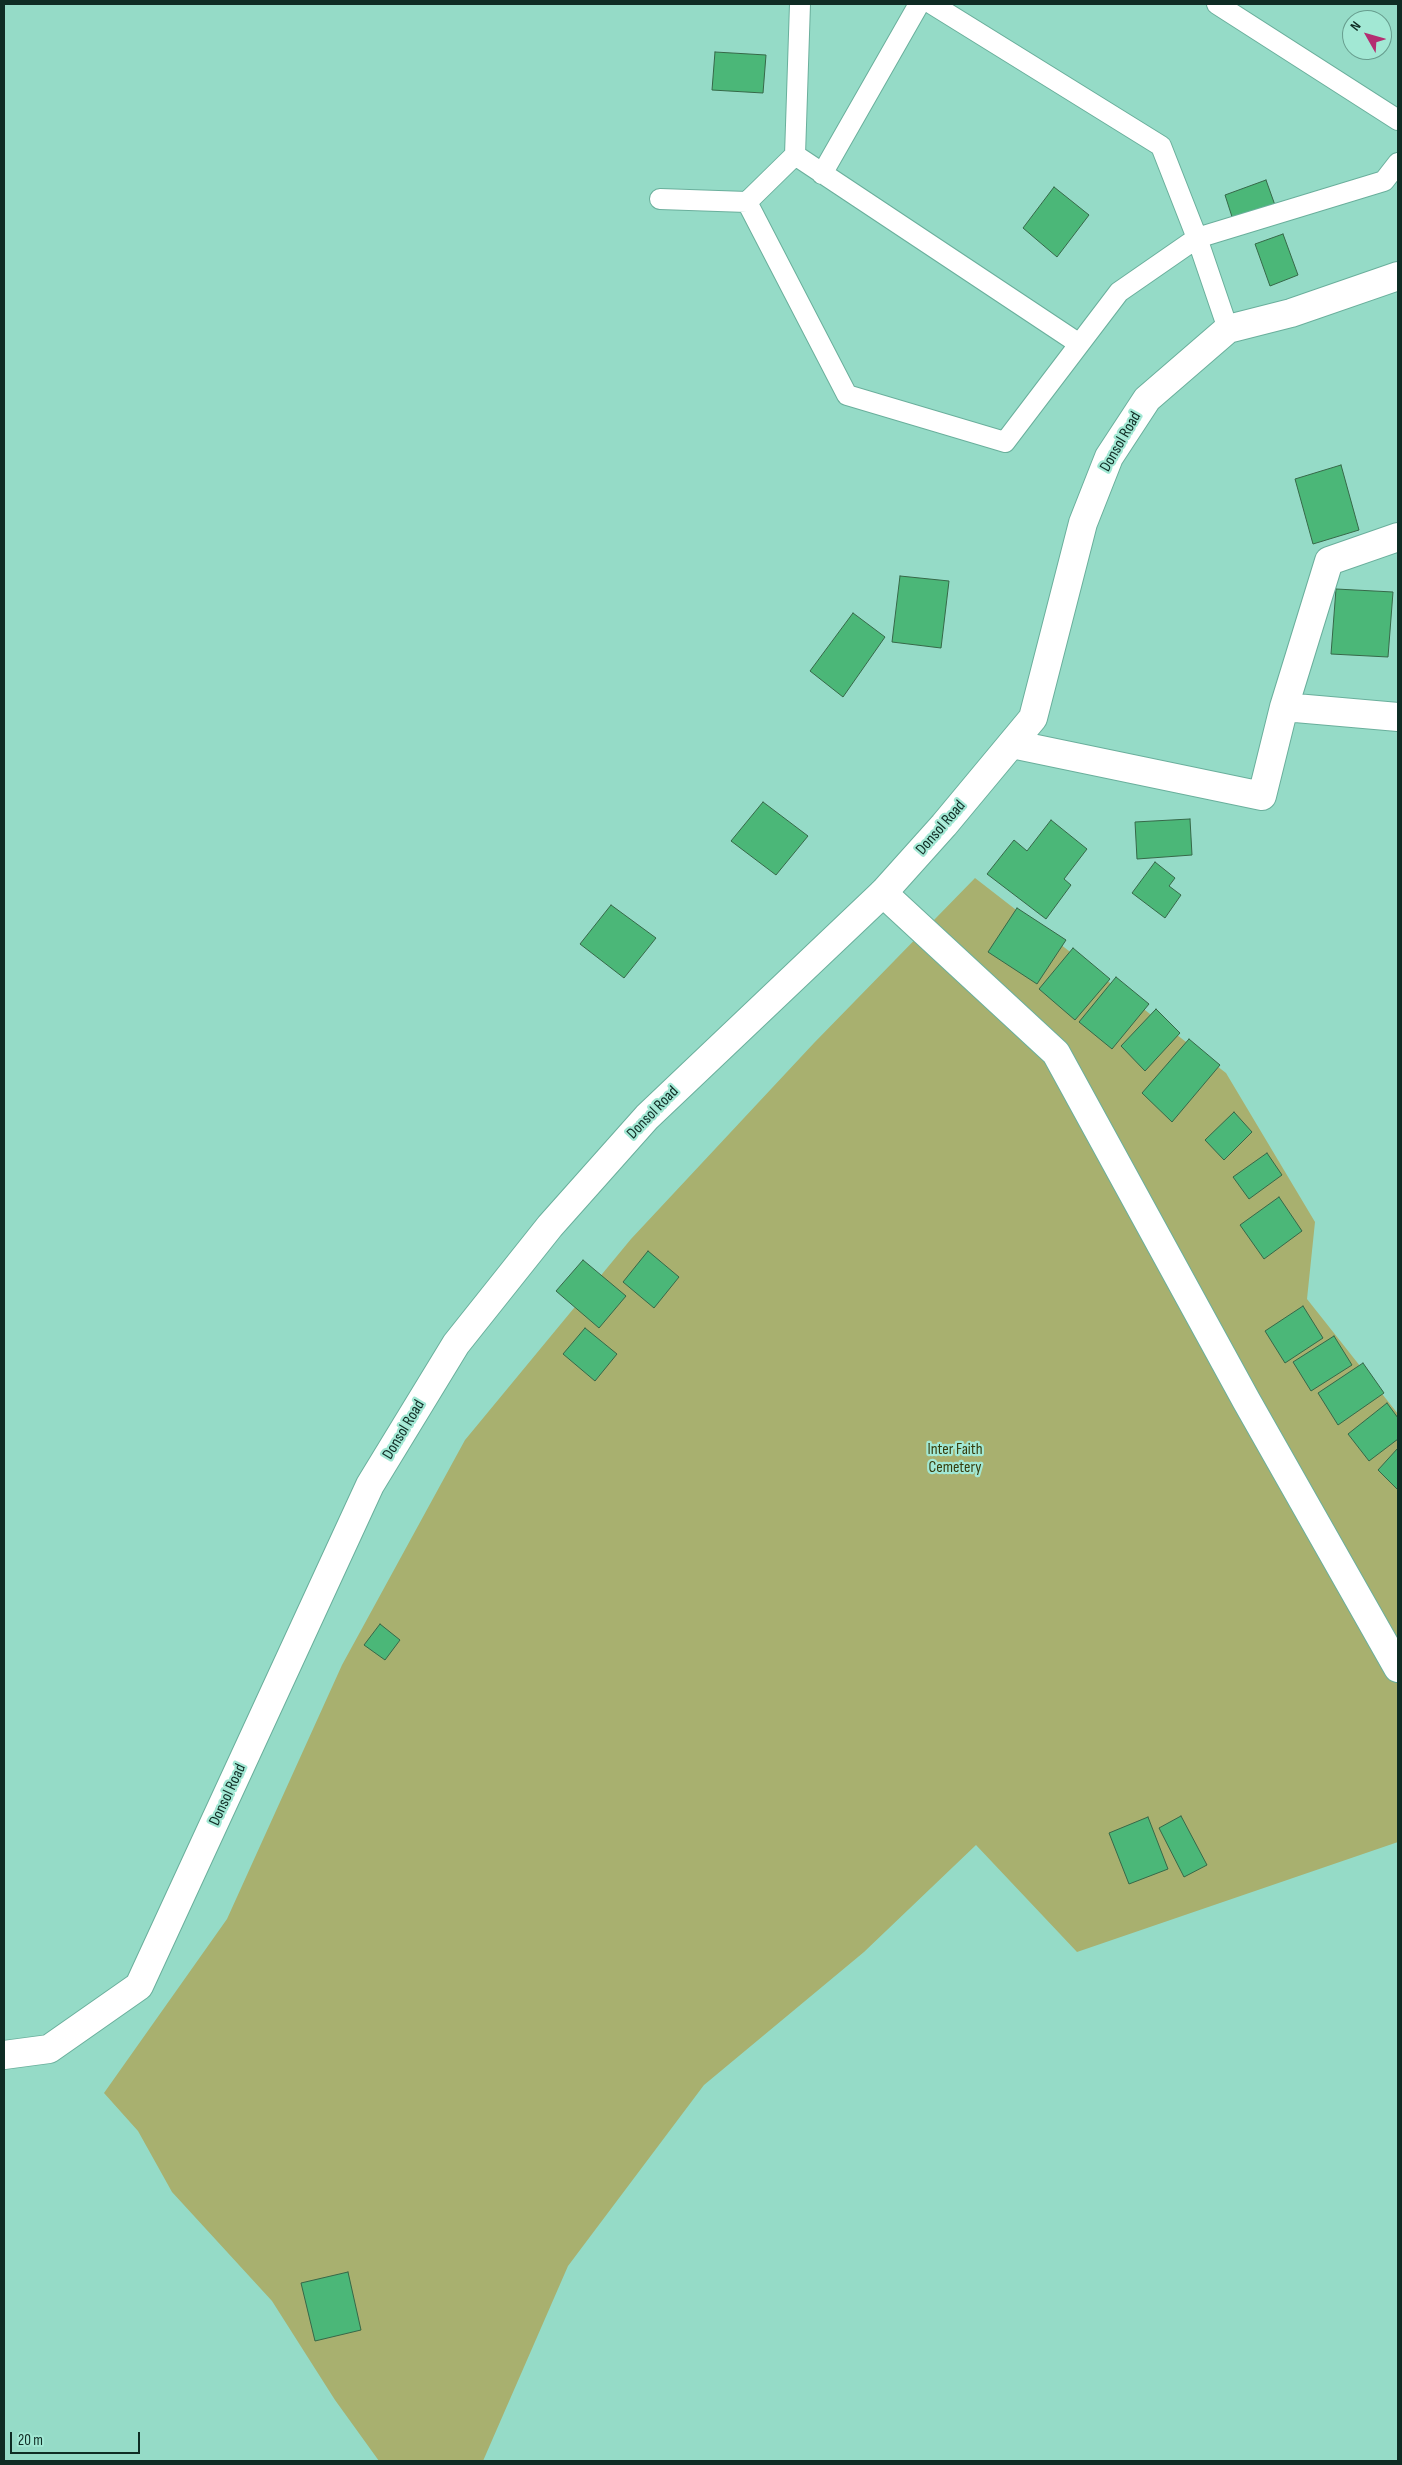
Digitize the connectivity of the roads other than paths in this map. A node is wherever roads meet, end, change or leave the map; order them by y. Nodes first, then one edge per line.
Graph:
1 (800, 4) edge
2 (919, 4) edge
3 (932, 4) edge
4 (1218, 4) edge
5 (1398, 120) edge
6 (795, 155) junction
7 (1398, 163) edge
8 (822, 174) junction
9 (660, 198) dead end
10 (747, 202) junction
11 (1197, 238) junction
12 (1398, 276) edge
13 (1228, 329) junction
14 (1078, 343) junction
15 (1398, 537) edge
16 (1284, 707) junction
17 (1398, 717) edge
18 (1012, 744) junction
19 (883, 893) junction
20 (1398, 1668) edge
21 (4, 2055) edge

1 - 6 lane
2 - 8 lane
3 - 11 lane
4 - 5 lane
6 - 8 lane
6 - 10 lane
7 - 11 lane
8 - 14 lane
9 - 10 lane
10 - 14 lane
11 - 13 lane
11 - 14 lane
12 - 13 main road, Donsol Road
13 - 18 main road, Donsol Road
15 - 16 main road
16 - 17 main road
16 - 18 main road
18 - 19 main road, Donsol Road
19 - 20 main road
19 - 21 main road, Donsol Road

